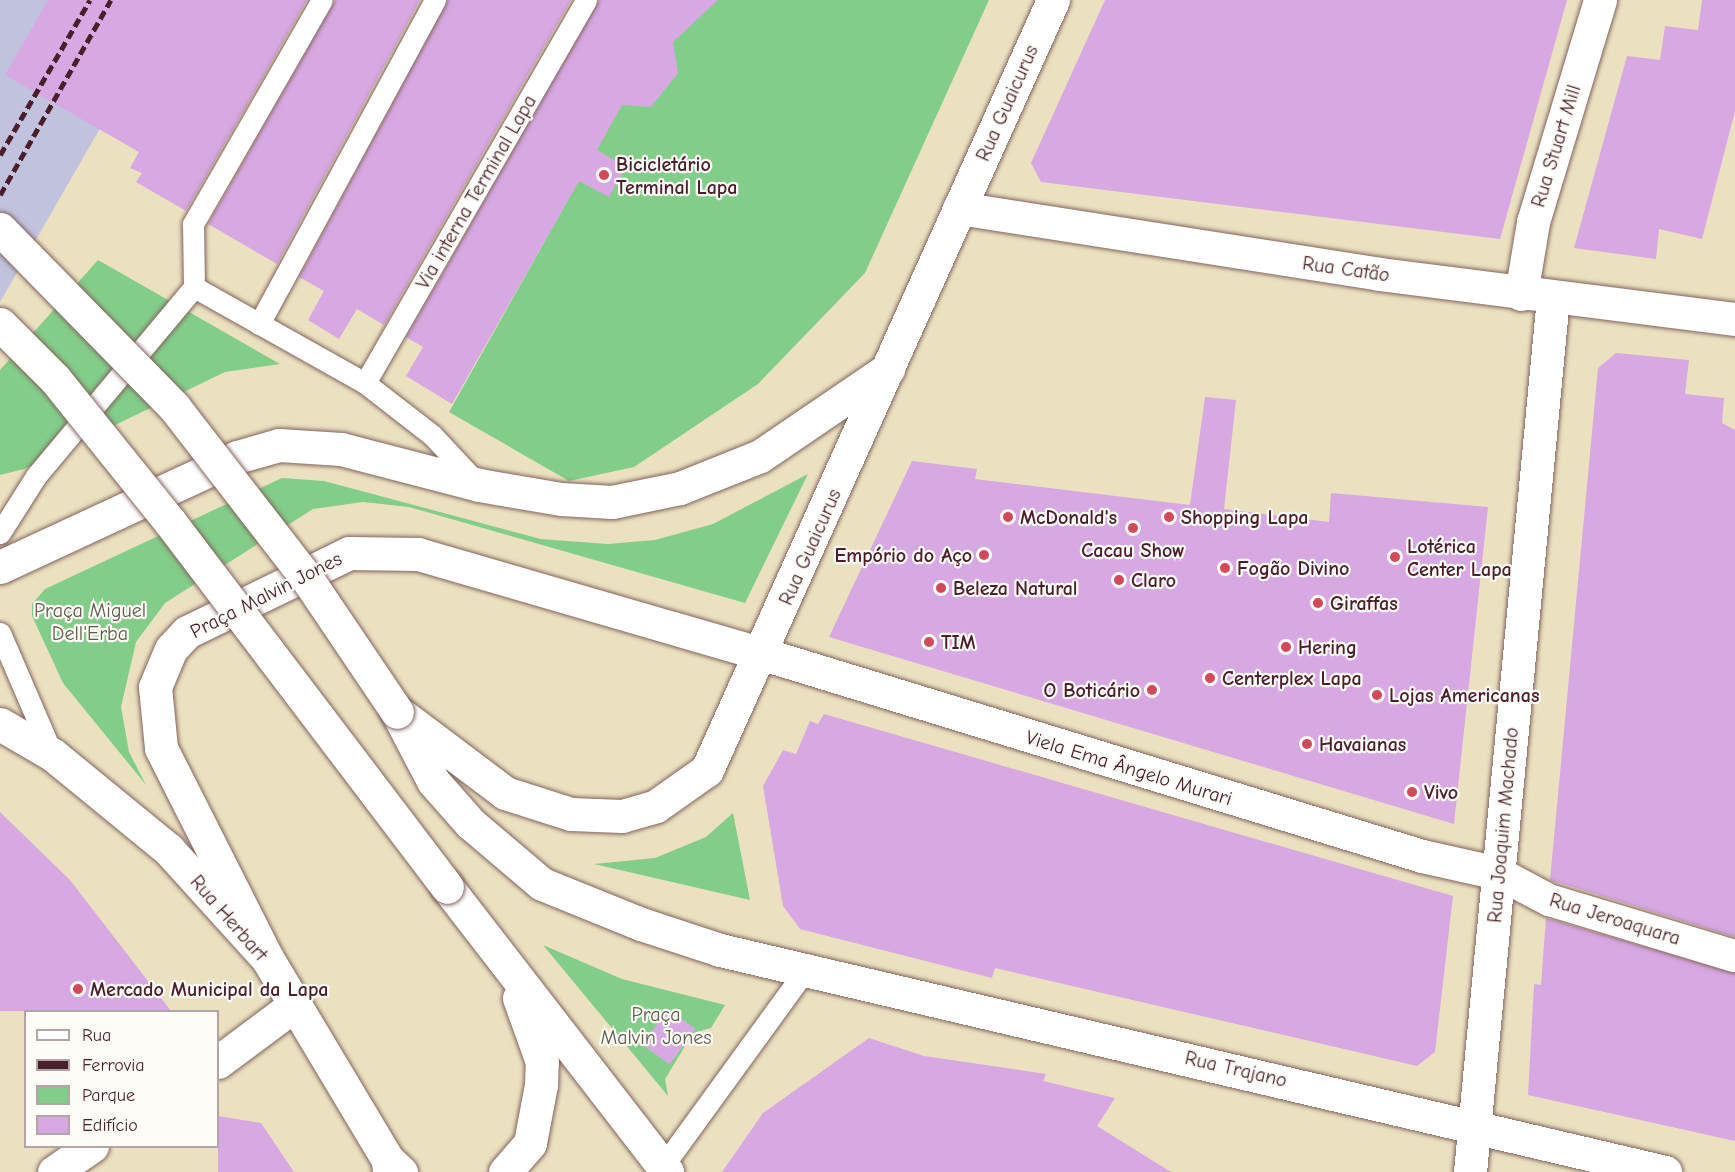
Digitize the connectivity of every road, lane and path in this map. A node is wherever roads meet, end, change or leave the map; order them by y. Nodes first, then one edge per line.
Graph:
1 (321, 0) edge
2 (435, 0) edge
3 (586, 0) edge
4 (1053, 0) edge
5 (1600, 0) edge
6 (959, 208) junction
7 (0, 229) edge
8 (194, 287) junction
9 (1521, 294) junction
10 (1553, 298) junction
11 (1735, 320) edge
12 (0, 324) edge
13 (259, 324) junction
14 (888, 369) junction
15 (365, 383) junction
16 (478, 485) junction
17 (0, 533) edge
18 (0, 567) edge
19 (0, 633) edge
20 (763, 654) junction
21 (397, 712) junction
22 (0, 724) edge
23 (53, 755) junction
24 (1498, 873) junction
25 (1735, 956) edge
26 (267, 958) junction
27 (508, 969) junction
28 (806, 969) junction
29 (293, 1006) junction
30 (219, 1061) edge
31 (1474, 1126) junction
32 (89, 1148) edge
33 (393, 1168) edge
34 (661, 1170) edge
35 (54, 1172) edge
36 (505, 1172) edge
37 (1470, 1172) edge
38 (1665, 1172) edge

1 - 8 lane
2 - 13 lane
3 - 15 lane, Via interna Terminal Lapa
4 - 6 street, Rua Guaicurus
5 - 9 street, Rua Stuart Mill
6 - 9 street, Rua Catão
6 - 14 street, Rua Guaicurus
7 - 21 street, bridge
8 - 13 lane
8 - 17 lane
9 - 10 street, Rua Catão
10 - 11 street, Rua Catão
10 - 24 street, Rua Joaquim Machado
12 - 27 street, bridge
13 - 15 lane
14 - 16 street
14 - 20 street, Rua Guaicurus
15 - 16 lane
16 - 18 street
19 - 23 lane
20 - 21 street, Rua Guaicurus
20 - 24 street, Viela Ema Ângelo Murari
20 - 26 street, Praça Malvin Jones
21 - 28 street
22 - 23 street, Rua Herbart
23 - 26 street, Rua Herbart
24 - 25 street, Rua Jeroaquara
24 - 31 street, Rua Joaquim Machado
26 - 29 street, Rua Herbart
27 - 34 street
27 - 36 street
28 - 31 street, Rua Trajano
28 - 34 lane
29 - 30 street
29 - 33 street, Rua Herbart
31 - 37 street, Rua Joaquim Machado
31 - 38 street, Rua Trajano
32 - 35 street

